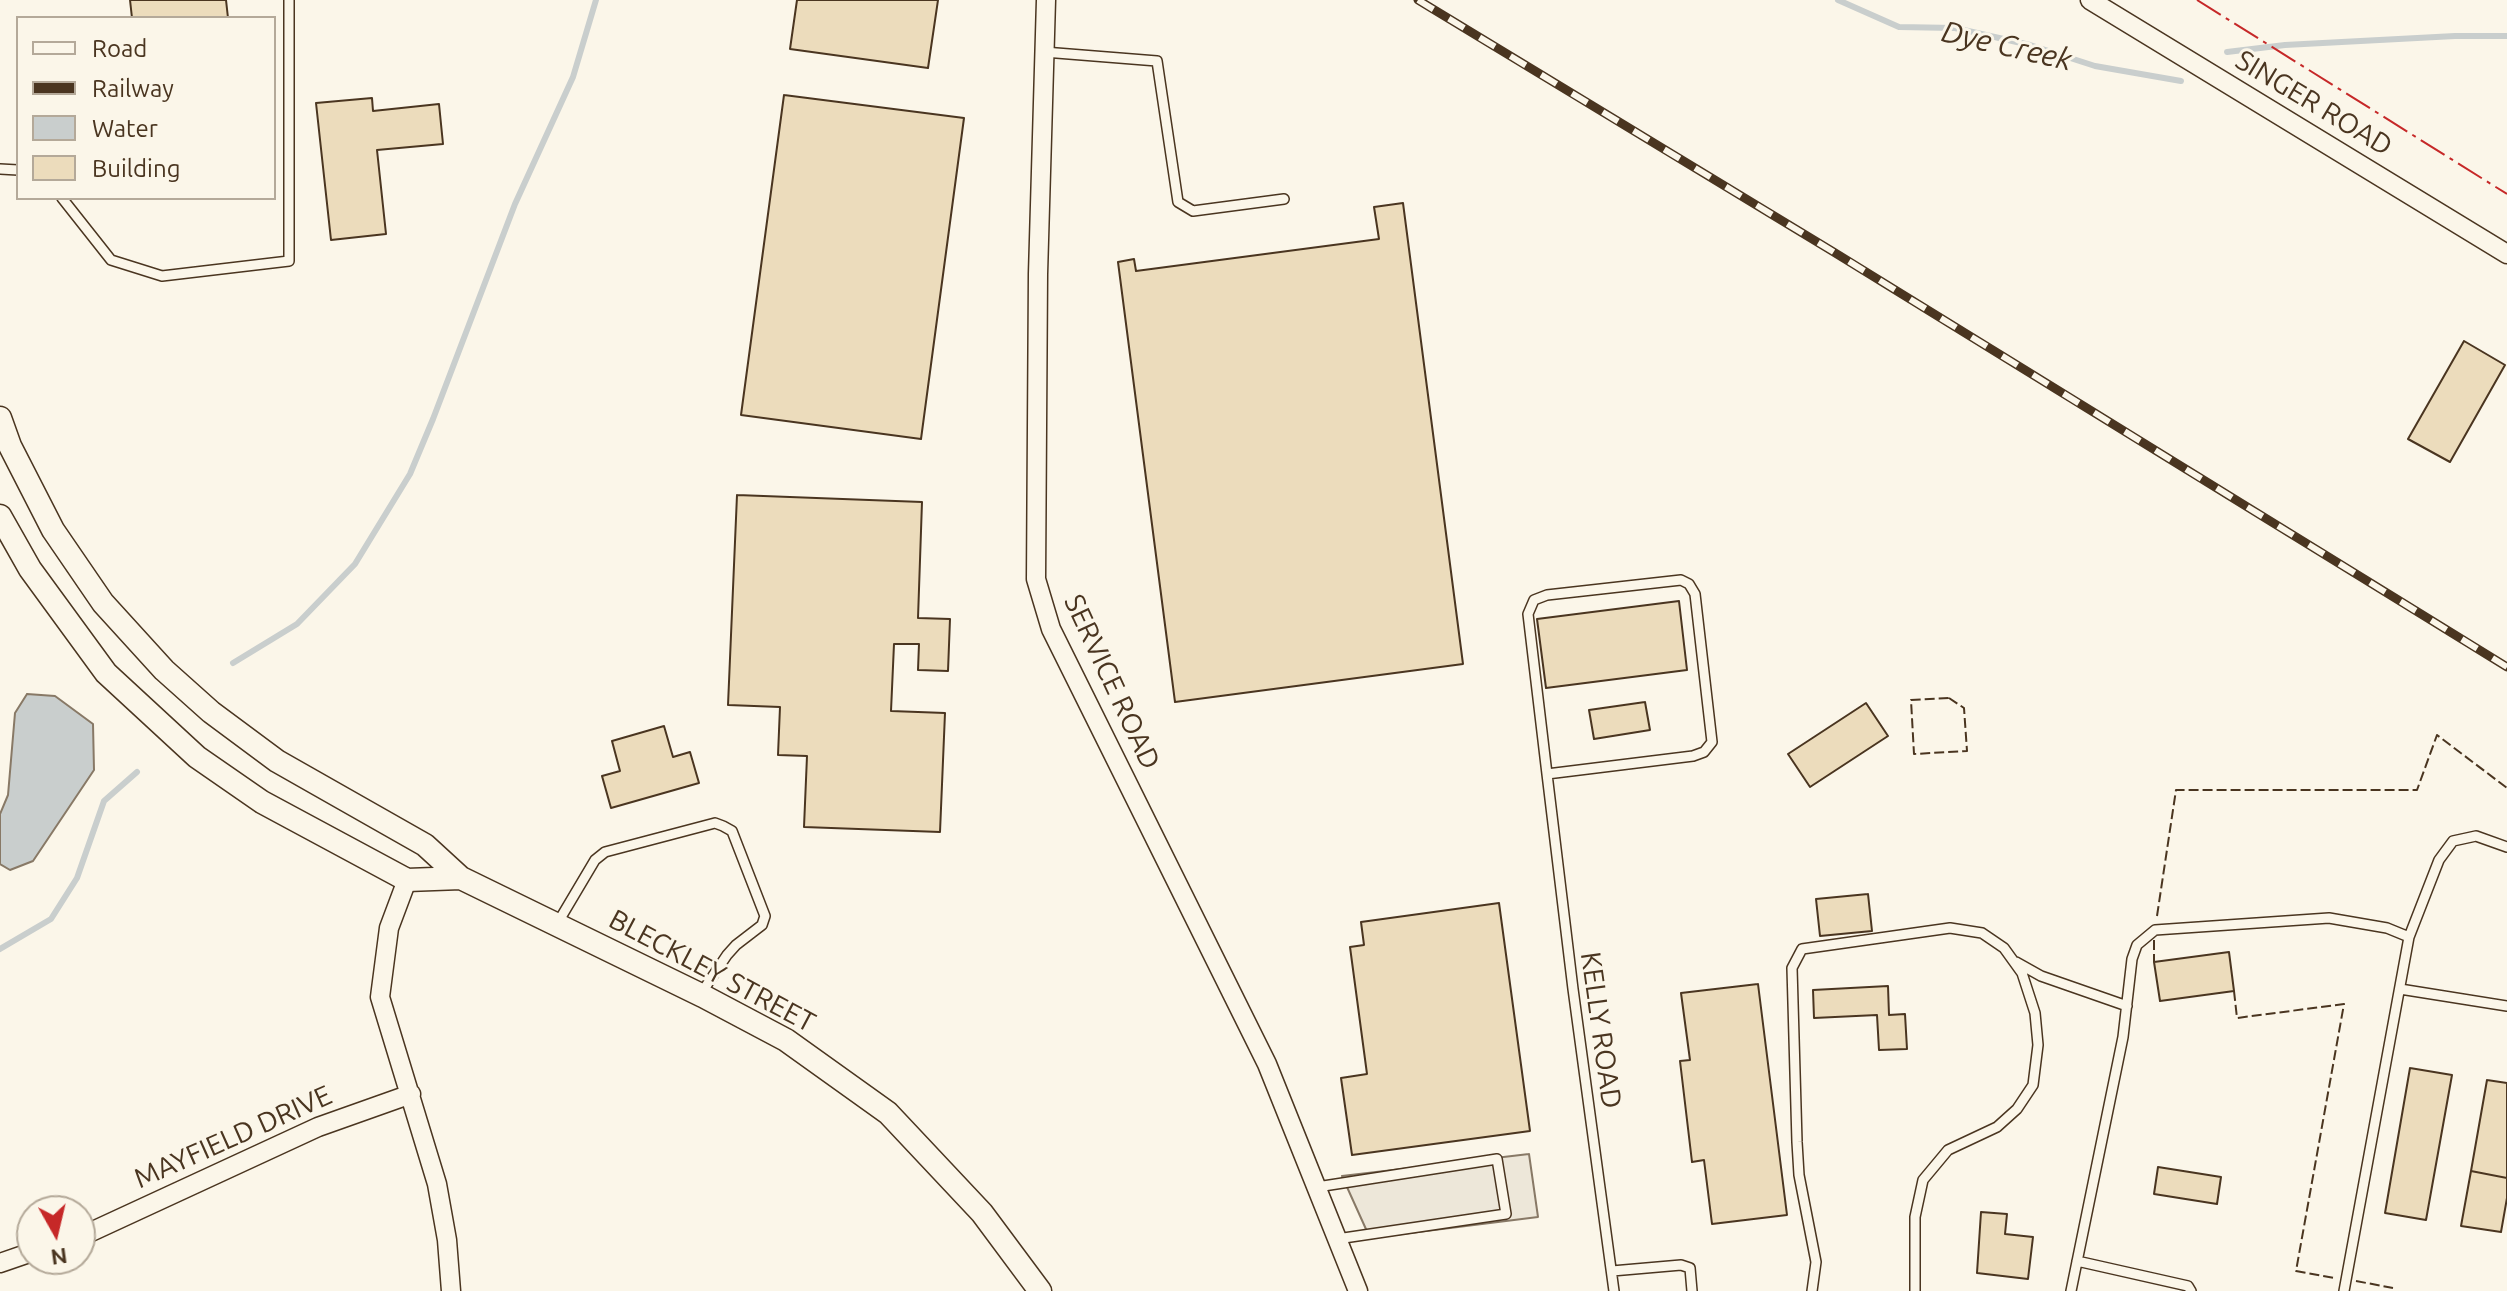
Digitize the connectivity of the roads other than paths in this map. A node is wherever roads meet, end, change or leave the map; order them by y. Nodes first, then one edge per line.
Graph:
1 (289, 0) edge
2 (1046, 0) edge
3 (2090, 0) edge
4 (1044, 52) junction
5 (1284, 199) dead end
6 (64, 200) edge
7 (2507, 254) edge
8 (0, 418) edge
9 (0, 516) edge
10 (1547, 774) junction
11 (2507, 847) edge
12 (461, 878) junction
13 (407, 880) junction
14 (557, 924) junction
15 (2409, 937) junction
16 (2013, 961) junction
17 (2400, 989) junction
18 (700, 995) junction
19 (2127, 1006) junction
20 (2507, 1006) edge
21 (411, 1094) junction
22 (1316, 1188) junction
23 (96, 1230) edge
24 (1337, 1239) junction
25 (2077, 1261) junction
26 (1612, 1271) junction
27 (451, 1291) edge
28 (1040, 1291) edge
29 (1358, 1291) edge
30 (1614, 1291) edge
31 (1692, 1291) edge
32 (1812, 1291) edge
33 (1915, 1291) edge
34 (2071, 1291) edge
35 (2191, 1291) edge
36 (2344, 1291) edge

1 - 6 lane
2 - 4 street, SERVICE ROAD
3 - 7 street, SINGER ROAD
4 - 5 lane
4 - 22 street, SERVICE ROAD
8 - 12 street, BLECKLEY STREET
9 - 13 street
10 - 10 lane, KELLY ROAD
10 - 26 lane, KELLY ROAD
11 - 15 lane
12 - 13 street, BLECKLEY STREET
12 - 14 street, BLECKLEY STREET
13 - 21 street
14 - 18 street, BLECKLEY STREET
14 - 18 lane
15 - 17 lane
15 - 19 lane
16 - 19 lane
16 - 32 lane
16 - 33 lane
17 - 20 lane
17 - 36 lane
18 - 28 street, BLECKLEY STREET
19 - 25 lane
21 - 23 street, MAYFIELD DRIVE
21 - 27 street
22 - 24 street, SERVICE ROAD
22 - 24 lane
24 - 29 street, SERVICE ROAD
25 - 34 lane
25 - 35 lane
26 - 30 lane, KELLY ROAD
26 - 31 lane

